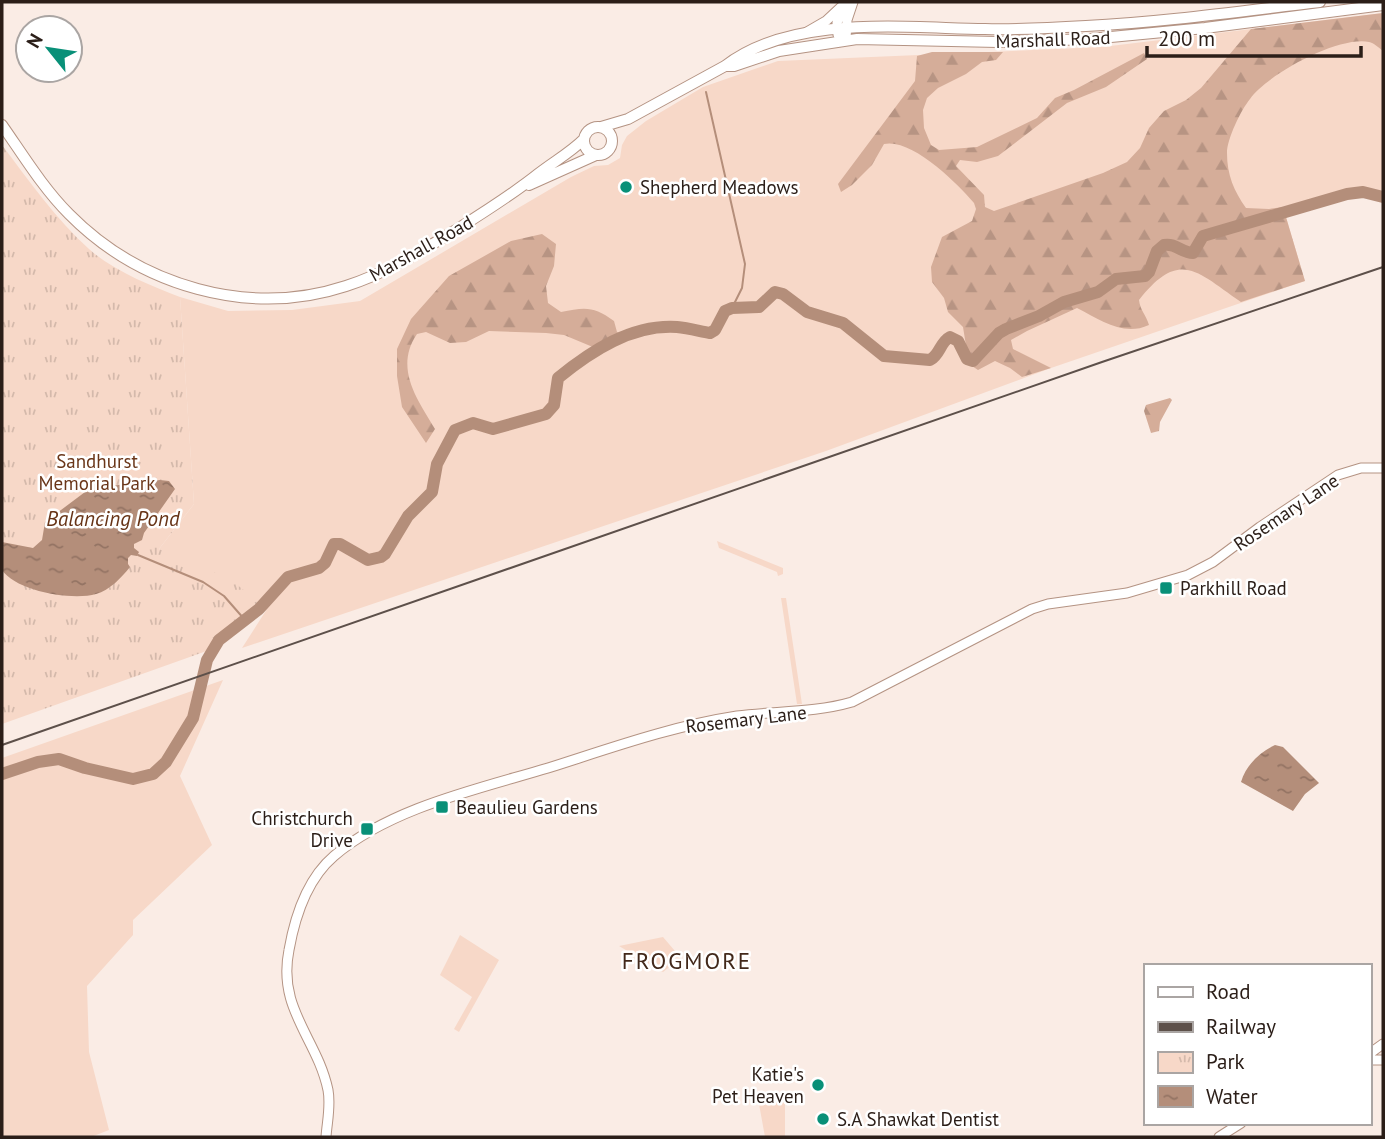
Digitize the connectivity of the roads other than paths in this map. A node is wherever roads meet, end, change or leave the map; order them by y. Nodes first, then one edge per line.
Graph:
1 (1320, 2) edge
2 (847, 4) edge
3 (1383, 5) edge
4 (865, 27) junction
5 (803, 35) junction
6 (842, 35) junction
7 (725, 66) junction
8 (628, 119) junction
9 (2, 125) edge
10 (601, 127) junction
11 (584, 139) junction
12 (612, 141) junction
13 (596, 155) junction
14 (523, 187) junction
15 (1383, 468) edge
16 (1238, 1125) edge
17 (326, 1137) edge
18 (1219, 1137) edge

1 - 4 main road, Marshall Road
2 - 4 street
2 - 5 street
2 - 6 street
3 - 6 main road, Marshall Road
4 - 6 main road, Marshall Road
5 - 6 main road, Marshall Road
5 - 7 main road, Marshall Road
6 - 7 main road, Marshall Road
7 - 8 main road, Marshall Road
8 - 10 main road, Marshall Road
8 - 12 main road, Marshall Road
9 - 14 main road, Marshall Road
10 - 11 main road
10 - 12 main road
11 - 13 main road
11 - 14 main road, Marshall Road
12 - 13 main road
13 - 14 main road, Marshall Road
15 - 17 street, Rosemary Lane
16 - 18 street

